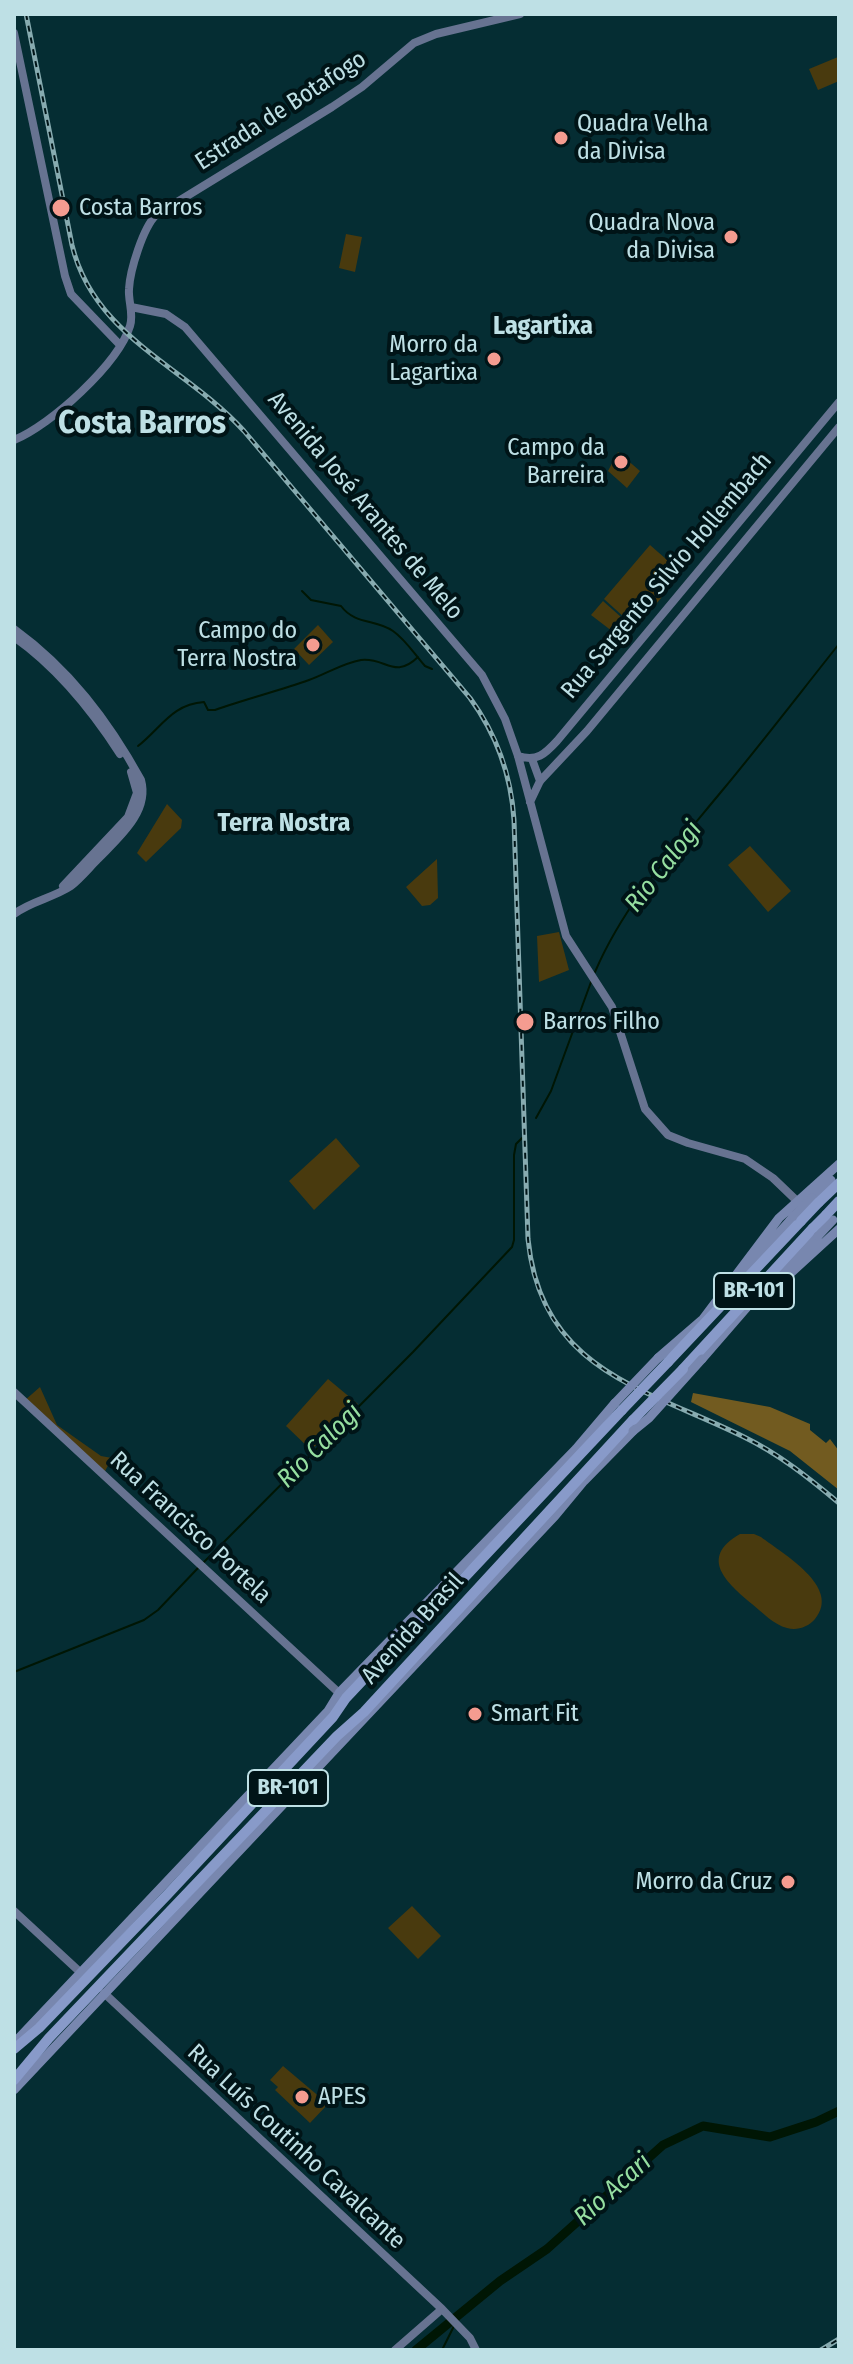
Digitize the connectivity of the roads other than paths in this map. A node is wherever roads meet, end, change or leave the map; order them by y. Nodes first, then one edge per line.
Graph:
1 (520, 14) edge
2 (14, 33) edge
3 (131, 307) junction
4 (120, 345) junction
5 (839, 402) edge
6 (839, 427) edge
7 (14, 440) edge
8 (746, 512) junction
9 (760, 523) junction
10 (14, 629) edge
11 (14, 637) edge
12 (642, 640) junction
13 (654, 650) junction
14 (518, 756) junction
15 (532, 759) junction
16 (523, 774) junction
17 (540, 781) junction
18 (530, 802) junction
19 (114, 838) junction
20 (14, 914) edge
21 (839, 1164) edge
22 (839, 1172) edge
23 (839, 1183) edge
24 (815, 1200) junction
25 (797, 1201) junction
26 (839, 1201) edge
27 (798, 1218) junction
28 (835, 1225) edge
29 (816, 1232) junction
30 (703, 1319) junction
31 (727, 1329) junction
32 (663, 1360) junction
33 (14, 1392) edge
34 (619, 1407) junction
35 (633, 1426) junction
36 (541, 1496) junction
37 (563, 1496) junction
38 (494, 1534) junction
39 (532, 1539) junction
40 (339, 1693) junction
41 (14, 1911) edge
42 (81, 1973) junction
43 (104, 1993) junction
44 (14, 2046) edge
45 (14, 2080) edge
46 (14, 2090) edge
47 (444, 2311) junction
48 (395, 2350) edge
49 (476, 2350) edge

1 - 3 main road, Estrada de Botafogo
2 - 4 main road
3 - 4 main road, Estrada de Botafogo
3 - 14 main road, Avenida José Arantes de Melo
4 - 7 main road
5 - 8 main road, Rua Sargento Silvio Hollembach
6 - 9 main road, Rua Sargento Silvio Hollembach
8 - 9 main road
8 - 12 main road, Rua Sargento Silvio Hollembach
9 - 13 main road, Rua Sargento Silvio Hollembach
10 - 19 main road
11 - 19 main road
12 - 13 main road
12 - 15 main road, Rua Sargento Silvio Hollembach
13 - 17 main road, Rua Sargento Silvio Hollembach
14 - 15 main road
14 - 16 main road, Avenida José Arantes de Melo
15 - 17 main road
16 - 17 main road
16 - 18 main road, Avenida José Arantes de Melo
17 - 18 main road, Rua Sargento Silvio Hollembach
18 - 25 main road, Avenida José Arantes de Melo
19 - 20 main road
21 - 25 main road
22 - 24 main road, Avenida Brasil
23 - 24 highway, Avenida Brasil / BR-101
24 - 27 highway, Avenida Brasil / BR-101, bridge
25 - 28 main road
25 - 30 main road
26 - 28 highway, Avenida Brasil / BR-101
27 - 30 main road, Avenida Brasil
27 - 32 highway, Avenida Brasil / BR-101
28 - 29 highway, Avenida Brasil / BR-101, bridge
28 - 31 main road
29 - 31 main road, Avenida Brasil
29 - 35 highway, Avenida Brasil / BR-101, bridge
30 - 32 main road, Avenida Brasil
31 - 35 main road, Avenida Brasil, bridge
32 - 34 highway, Avenida Brasil / BR-101, bridge
33 - 40 main road, Rua Francisco Portela
34 - 36 highway, Avenida Brasil / BR-101
34 - 38 main road, Avenida Brasil
35 - 37 highway, Avenida Brasil / BR-101
35 - 39 main road, Avenida Brasil
36 - 38 main road
36 - 44 highway, Avenida Brasil / BR-101
37 - 39 main road
37 - 45 highway, Avenida Brasil / BR-101
38 - 40 main road, Avenida Brasil
39 - 43 main road, Avenida Brasil
40 - 42 main road, Avenida Brasil
41 - 42 main road
42 - 44 main road, Avenida Brasil
43 - 46 main road, Avenida Brasil
43 - 47 main road, Rua Luís Coutinho Cavalcante
47 - 48 main road
47 - 49 main road, Rua Luís Coutinho Cavalcante

